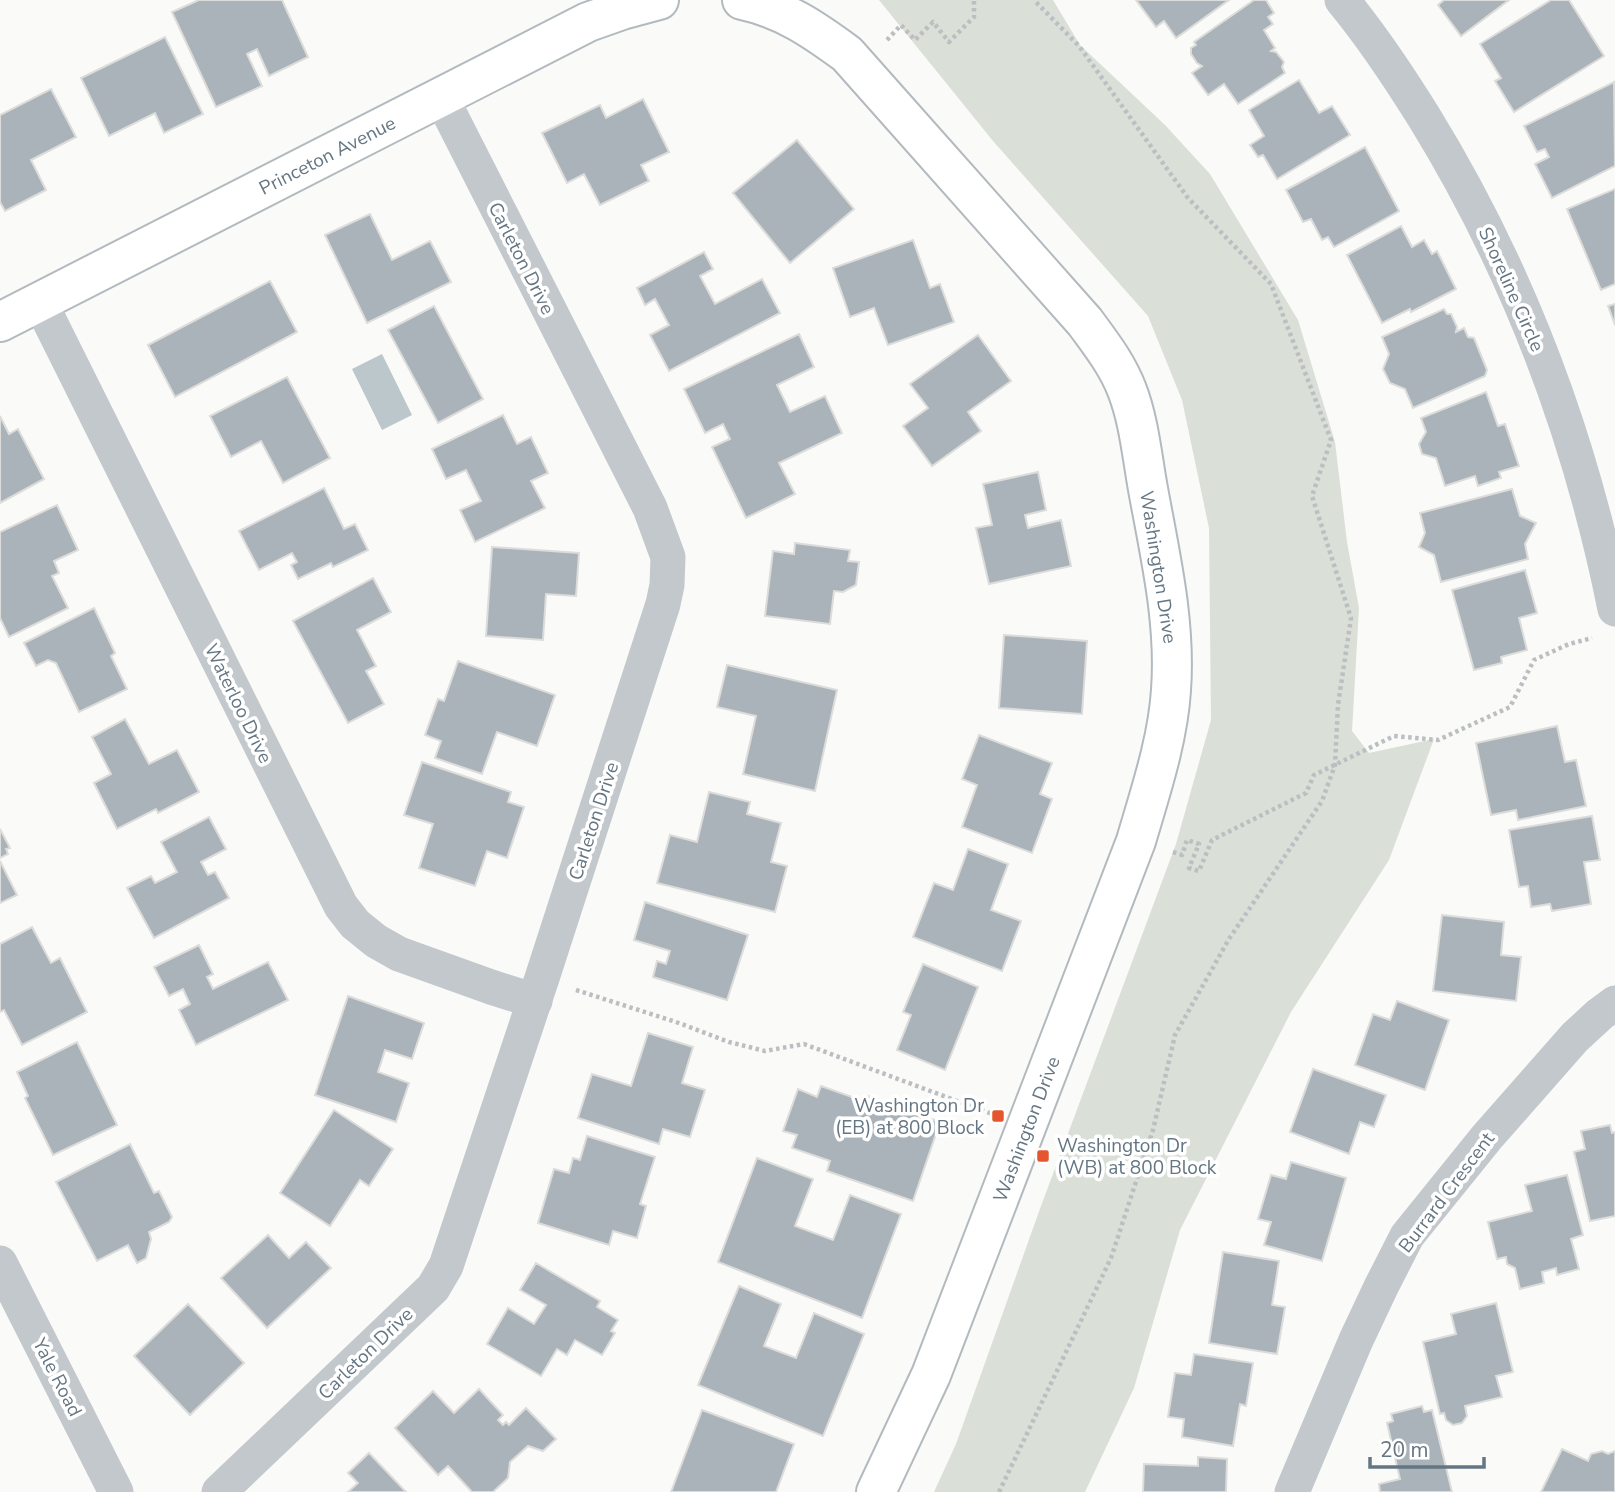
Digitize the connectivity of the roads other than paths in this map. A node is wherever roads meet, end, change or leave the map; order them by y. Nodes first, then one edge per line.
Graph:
1 (659, 0) edge
2 (1342, 0) edge
3 (747, 1) edge
4 (441, 97) junction
5 (40, 302) junction
6 (0, 322) edge
7 (1615, 609) edge
8 (535, 1001) junction
9 (1615, 1003) edge
10 (0, 1263) edge
11 (116, 1492) edge
12 (219, 1492) edge
13 (876, 1492) edge
14 (1292, 1492) edge

1 - 4 street, Princeton Avenue
2 - 7 street, Shoreline Circle
3 - 13 street, Washington Drive
4 - 5 street, Princeton Avenue
4 - 8 street, Carleton Drive
5 - 6 street, Princeton Avenue
5 - 8 street, Waterloo Drive
8 - 12 street, Carleton Drive
9 - 14 street, Burrard Crescent
10 - 11 street, Yale Road

